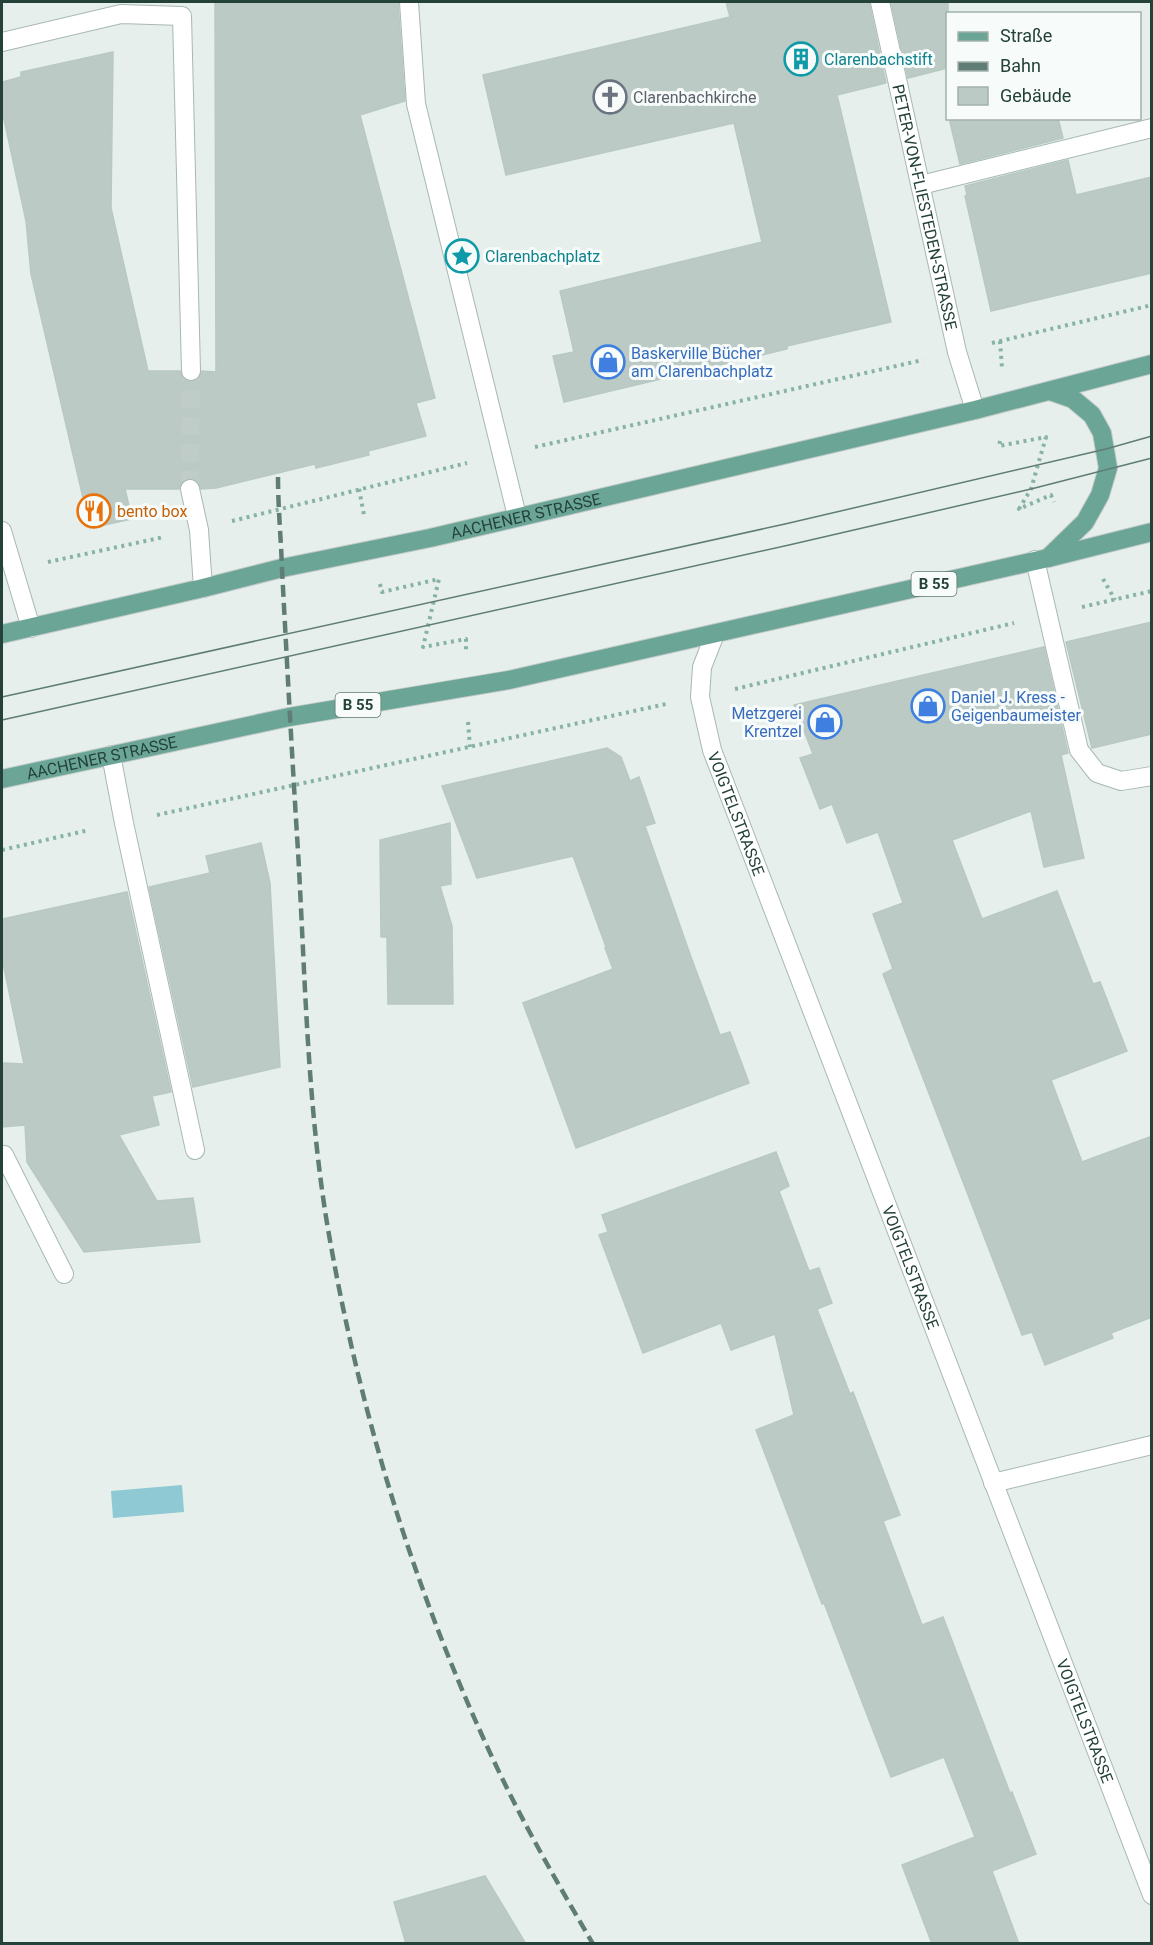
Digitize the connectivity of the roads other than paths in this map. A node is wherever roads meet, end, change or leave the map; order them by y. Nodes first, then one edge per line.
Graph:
1 (409, 2) edge
2 (880, 2) edge
3 (2, 42) edge
4 (1152, 128) edge
5 (921, 185) junction
6 (1152, 364) edge
7 (191, 372) tunnel mouth
8 (1050, 391) junction
9 (975, 410) junction
10 (190, 489) tunnel mouth
11 (517, 516) junction
12 (2, 531) edge
13 (1152, 532) edge
14 (1042, 559) junction
15 (203, 588) junction
16 (31, 627) junction
17 (2, 634) edge
18 (715, 634) junction
19 (111, 755) junction
20 (1152, 776) edge
21 (2, 779) edge
22 (195, 1150) dead end
23 (2, 1155) edge
24 (64, 1274) dead end
25 (1152, 1445) edge
26 (993, 1483) junction
27 (1152, 1895) edge

1 - 11 street
2 - 5 street, PETER-VON-FLIESTEDEN-STRASSE
3 - 7 street
4 - 5 street
5 - 9 street, PETER-VON-FLIESTEDEN-STRASSE
6 - 8 main road, AACHENER STRASSE
8 - 9 main road, AACHENER STRASSE
8 - 14 main road
9 - 11 main road, AACHENER STRASSE
10 - 15 street
11 - 15 main road, AACHENER STRASSE
12 - 16 street
13 - 14 main road, AACHENER STRASSE / B 55
14 - 18 main road, AACHENER STRASSE / B 55
14 - 20 street
15 - 16 main road, AACHENER STRASSE
16 - 17 main road, AACHENER STRASSE
18 - 19 main road, AACHENER STRASSE / B 55
18 - 26 street, VOIGTELSTRASSE
19 - 21 main road, AACHENER STRASSE / B 55
19 - 22 street
23 - 24 street
25 - 26 street
26 - 27 street, VOIGTELSTRASSE

